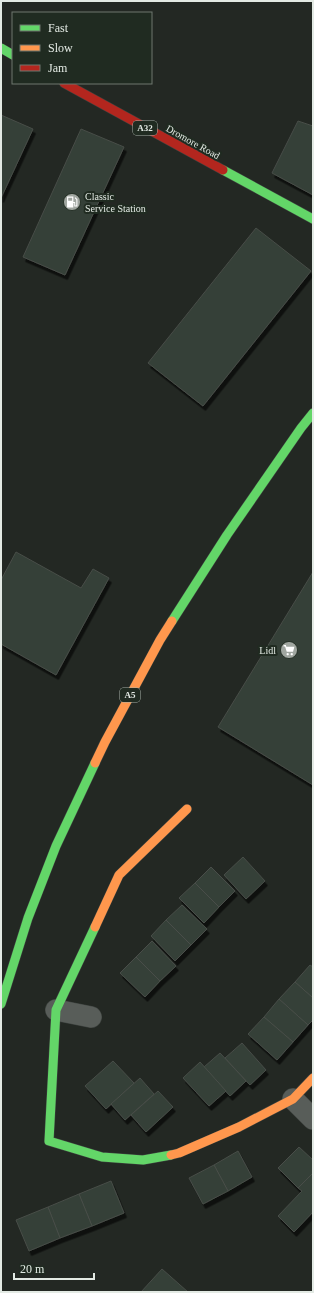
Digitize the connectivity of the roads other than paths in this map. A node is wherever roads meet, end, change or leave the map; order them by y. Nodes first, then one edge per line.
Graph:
1 (1, 48) edge
2 (12, 54) edge
3 (66, 84) edge
4 (313, 219) edge
5 (313, 413) edge
6 (187, 809) dead end
7 (1, 1004) edge
8 (56, 1010) junction
9 (91, 1017) dead end
10 (313, 1078) edge
11 (294, 1099) junction
12 (313, 1119) edge

1 - 2 main road
3 - 4 main road, Dromore Road / A32
5 - 7 main road, A5
6 - 8 main road
8 - 9 street
8 - 11 main road
10 - 11 main road
11 - 12 street

